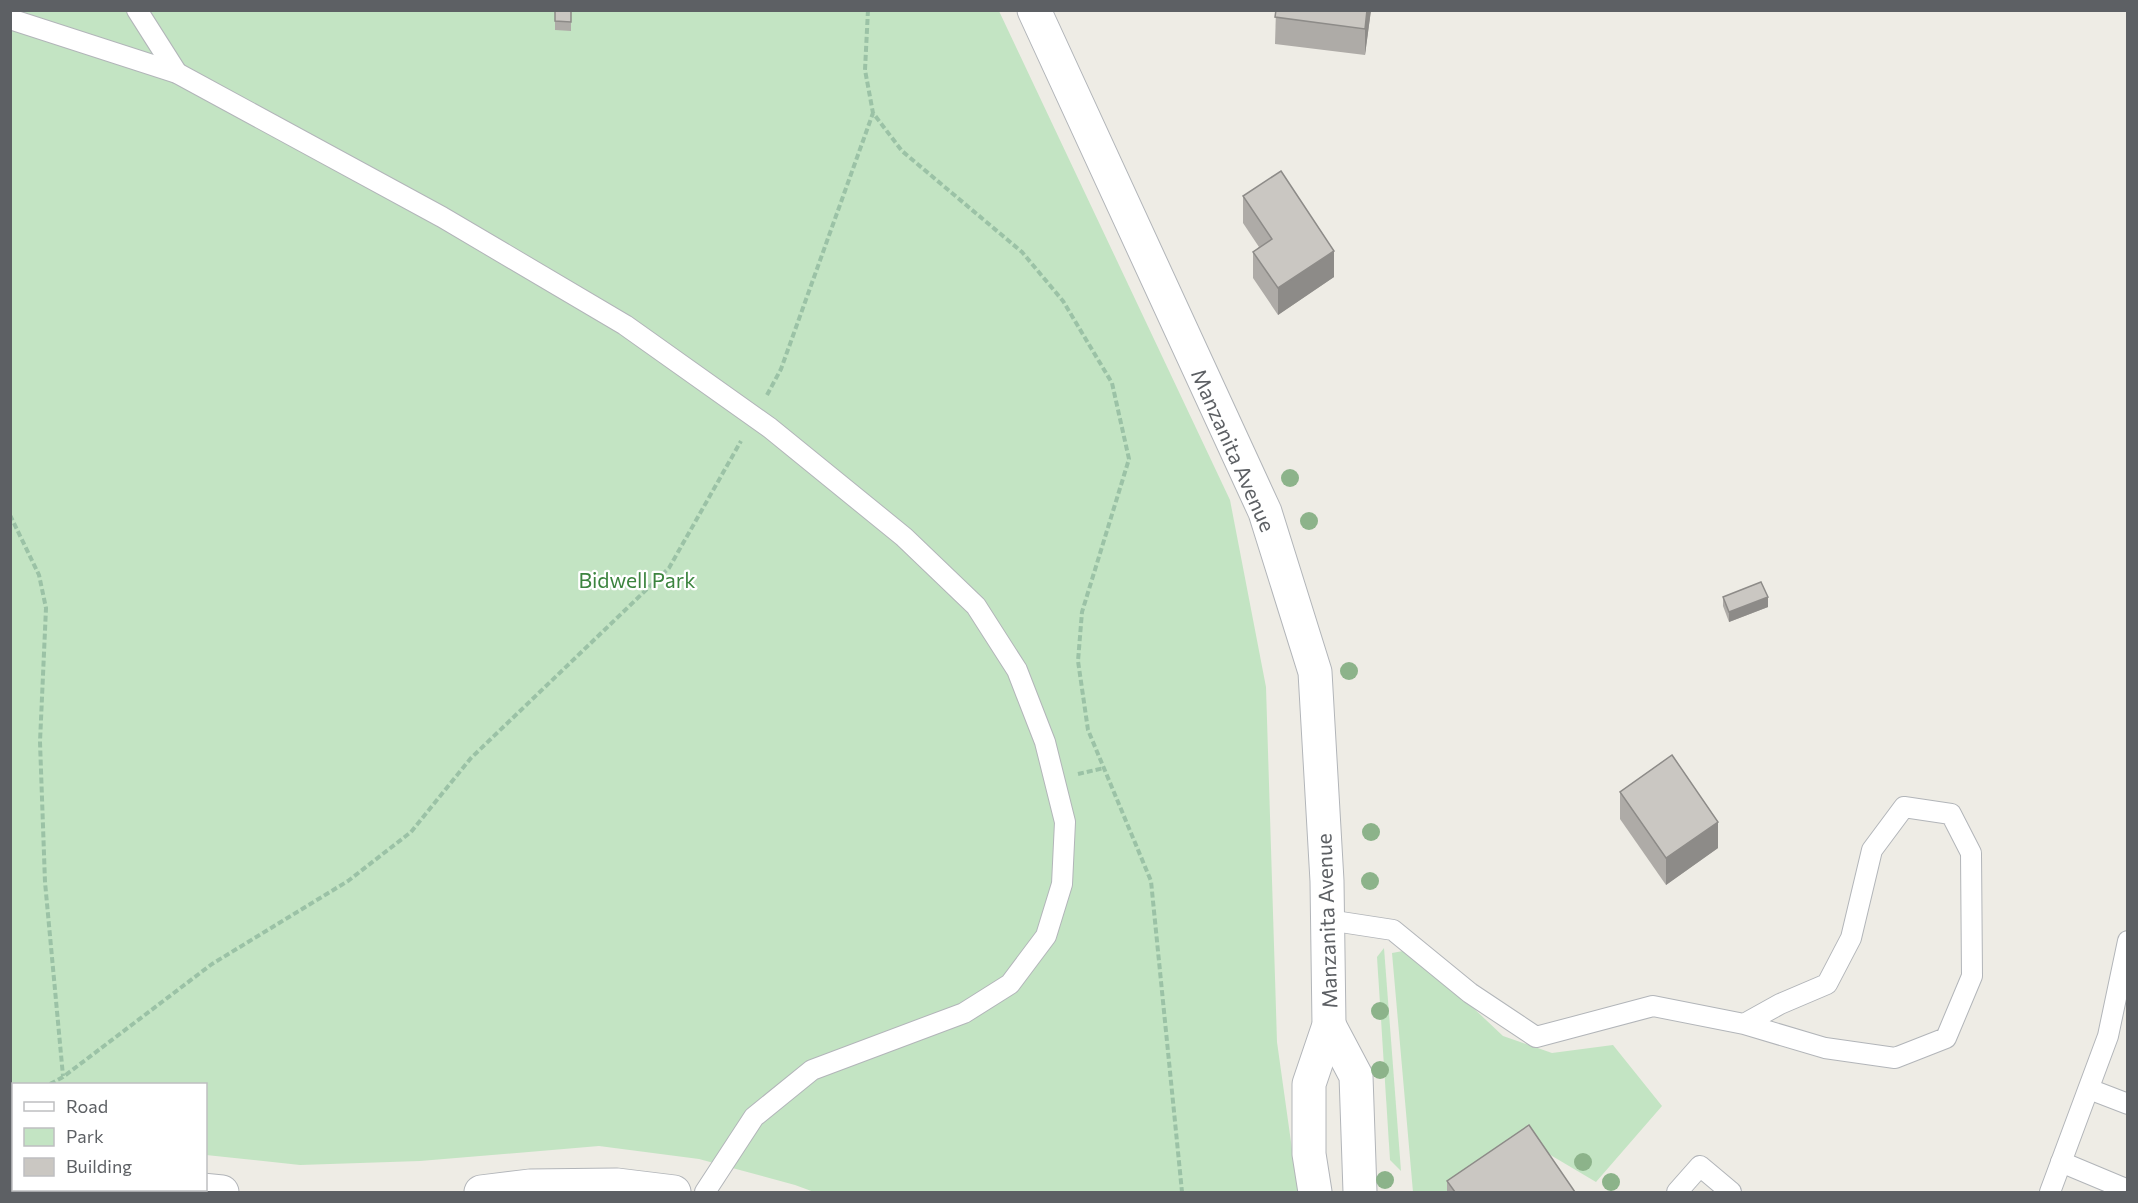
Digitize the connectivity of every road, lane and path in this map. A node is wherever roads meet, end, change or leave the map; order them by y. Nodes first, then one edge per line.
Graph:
1 (137, 10) edge
2 (868, 10) edge
3 (1034, 10) edge
4 (10, 19) edge
5 (177, 73) junction
6 (873, 112) junction
7 (754, 417) junction
8 (10, 515) edge
9 (1328, 920) junction
10 (2127, 941) edge
11 (2121, 1002) edge
12 (1744, 1024) junction
13 (1329, 1025) junction
14 (63, 1077) junction
15 (52, 1083) edge
16 (2089, 1089) junction
17 (2127, 1104) edge
18 (2061, 1162) junction
19 (207, 1190) edge
20 (2127, 1191) edge
21 (222, 1192) edge
22 (481, 1192) edge
23 (674, 1192) edge
24 (705, 1192) edge
25 (1182, 1192) edge
26 (1315, 1192) edge
27 (1360, 1192) edge
28 (1677, 1192) edge
29 (1731, 1192) edge
30 (2050, 1192) edge

1 - 5 lane
2 - 6 path
3 - 9 street, Manzanita Avenue
4 - 5 lane
5 - 7 lane
6 - 7 path
6 - 25 path
7 - 14 path
7 - 24 lane
8 - 14 path
9 - 12 lane
9 - 13 street, Manzanita Avenue
10 - 11 lane
11 - 16 lane
12 - 12 lane
13 - 26 street, Manzanita Avenue
13 - 27 street, Manzanita Avenue
14 - 15 path
16 - 17 lane
16 - 18 lane
18 - 20 lane
18 - 30 lane
19 - 21 street
22 - 23 street
28 - 29 lane

